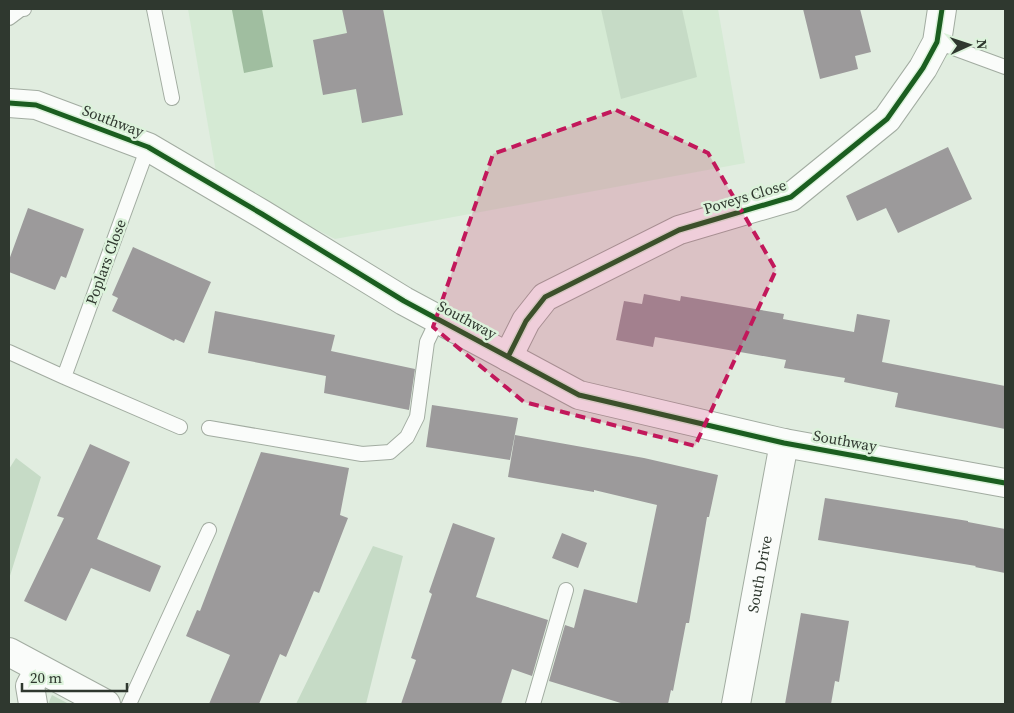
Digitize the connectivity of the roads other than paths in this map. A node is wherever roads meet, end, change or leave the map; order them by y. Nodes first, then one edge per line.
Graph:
1 (24, 9) edge
2 (154, 9) edge
3 (942, 9) edge
4 (9, 18) edge
5 (937, 42) junction
6 (1005, 67) edge
7 (172, 98) dead end
8 (9, 103) edge
9 (148, 148) junction
10 (438, 319) junction
11 (9, 352) edge
12 (508, 357) junction
13 (64, 377) junction
14 (180, 426) dead end
15 (209, 428) dead end
16 (784, 443) junction
17 (1005, 483) edge
18 (209, 530) dead end
19 (566, 590) dead end
20 (9, 652) edge
21 (38, 669) junction
22 (33, 704) edge
23 (106, 704) edge
24 (129, 704) edge
25 (532, 704) edge
26 (736, 704) edge

1 - 4 lane
2 - 7 lane
3 - 5 street, Poveys Close
5 - 6 lane
5 - 12 street, Poveys Close
8 - 9 street, Southway
9 - 10 street, Southway
9 - 13 lane, Poplars Close
10 - 12 street, Southway
10 - 15 lane
11 - 13 lane
12 - 16 street, Southway
13 - 14 lane
16 - 17 street, Southway
16 - 26 street, South Drive
18 - 24 lane
19 - 25 lane
20 - 21 street
21 - 22 street
21 - 23 street

